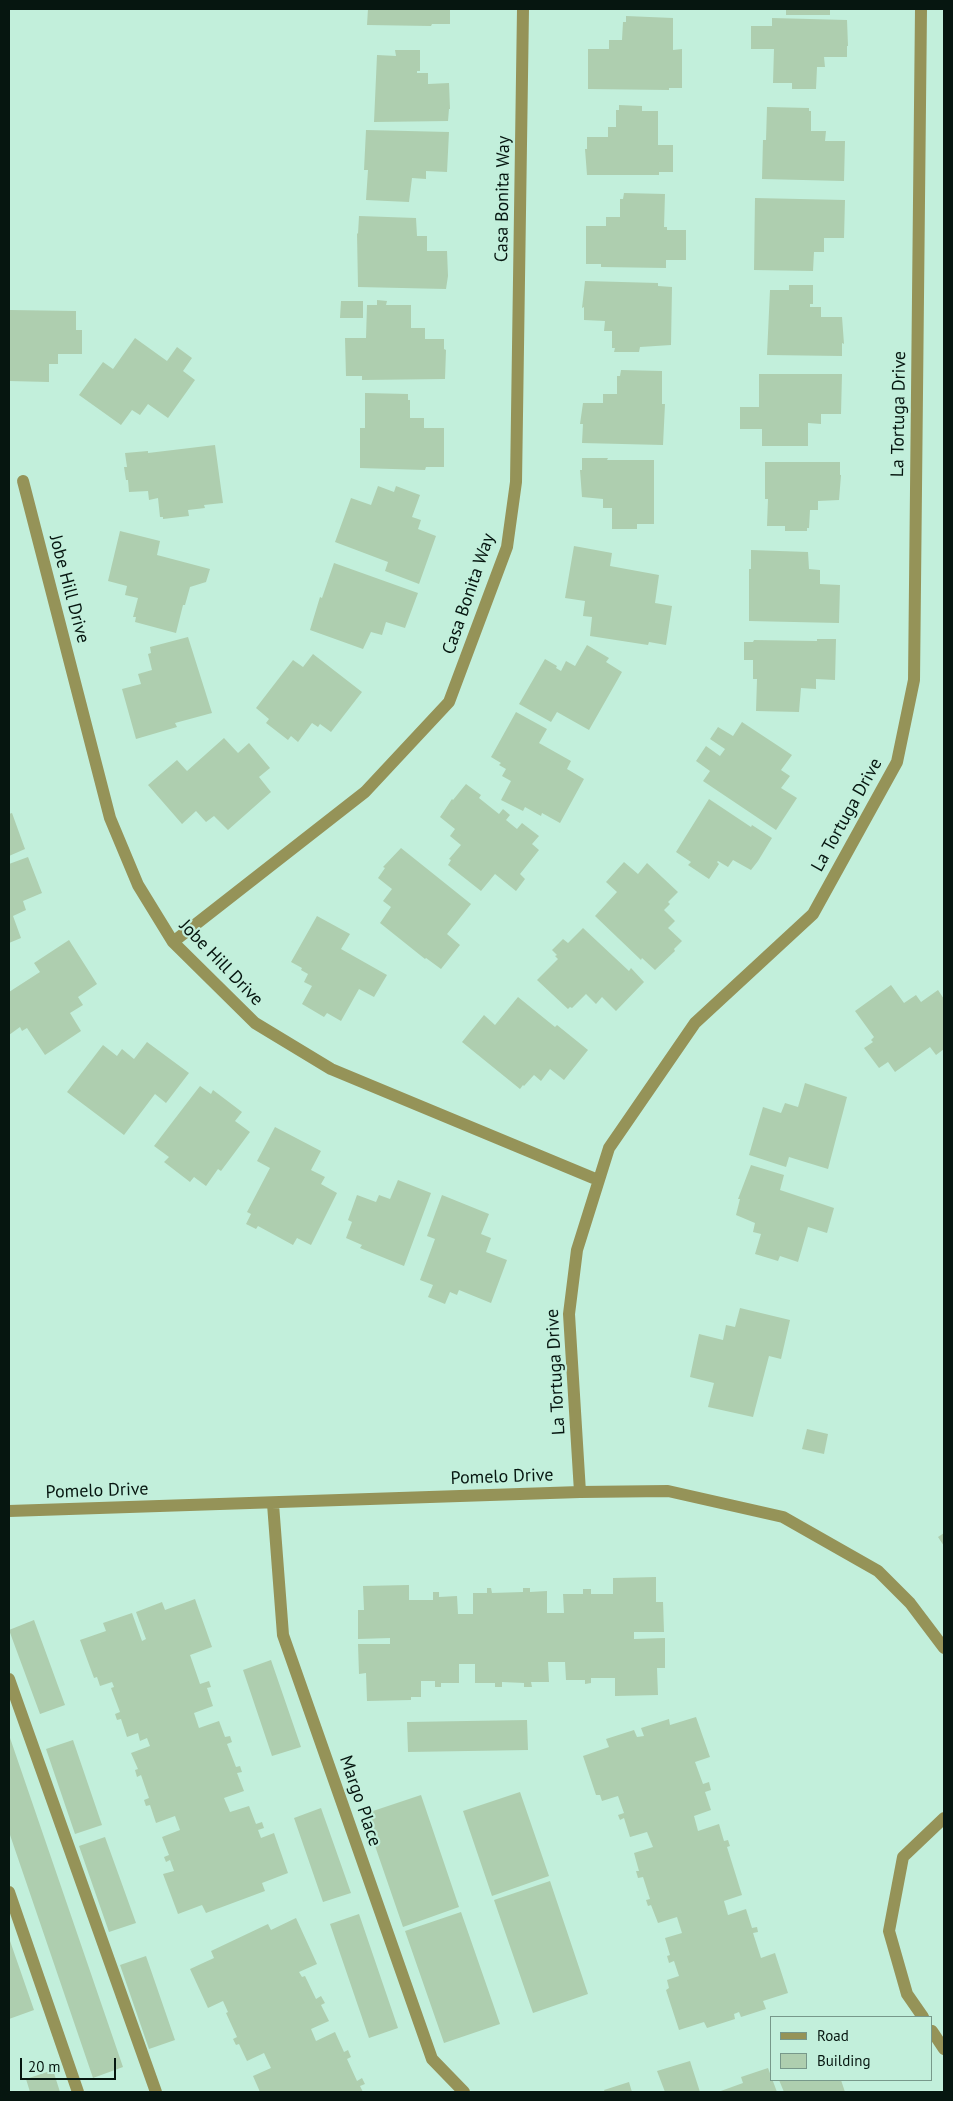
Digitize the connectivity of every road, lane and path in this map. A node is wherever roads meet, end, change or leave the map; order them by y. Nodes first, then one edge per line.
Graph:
1 (523, 9) edge
2 (921, 9) edge
3 (23, 481) dead end
4 (173, 942) junction
5 (598, 1180) junction
6 (580, 1492) junction
7 (273, 1504) junction
8 (9, 1511) edge
9 (944, 1648) edge
10 (9, 1679) edge
11 (944, 1818) edge
12 (9, 1892) edge
13 (922, 2016) edge
14 (933, 2032) edge
15 (944, 2049) edge
16 (78, 2092) edge
17 (156, 2092) edge
18 (464, 2092) edge

1 - 4 street, Casa Bonita Way
2 - 5 street, La Tortuga Drive
3 - 4 street, Jobe Hill Drive
4 - 5 street, Jobe Hill Drive
5 - 6 street, La Tortuga Drive
6 - 7 street, Pomelo Drive
6 - 9 street, Pomelo Drive
7 - 8 street, Pomelo Drive
7 - 18 street, Margo Place
10 - 17 street
11 - 13 street
12 - 16 street
14 - 15 street

